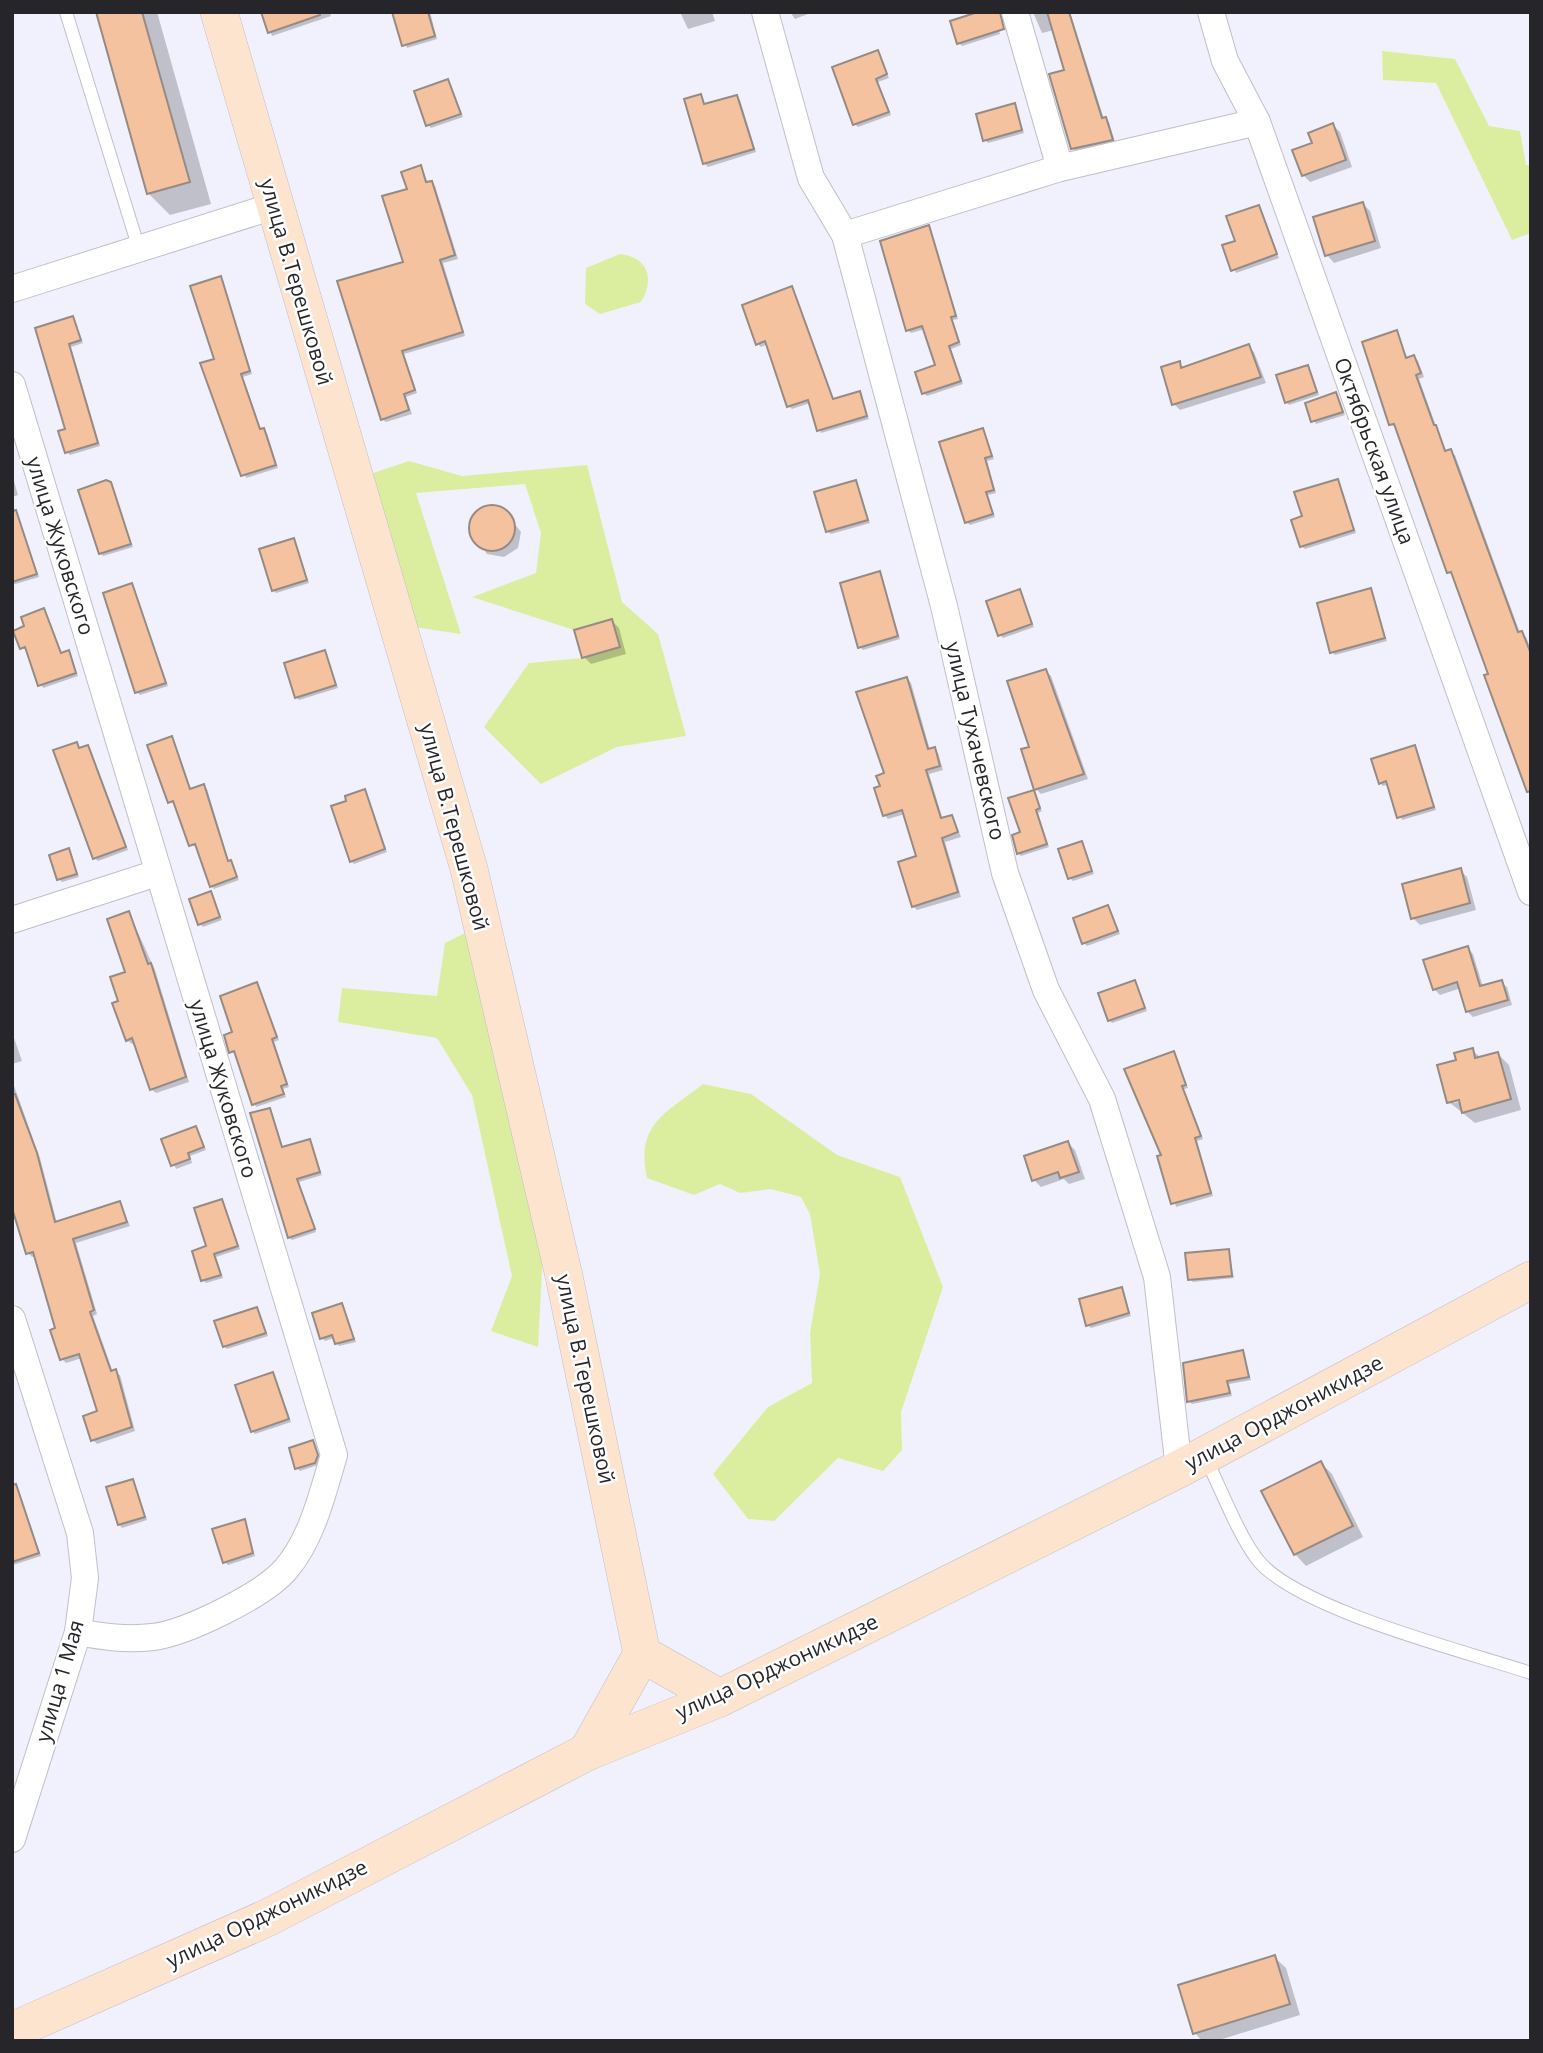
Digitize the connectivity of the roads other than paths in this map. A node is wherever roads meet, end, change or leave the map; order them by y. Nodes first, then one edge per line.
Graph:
1 (66, 12) edge
2 (219, 12) edge
3 (765, 12) edge
4 (1014, 12) edge
5 (1211, 12) edge
6 (1257, 122) junction
7 (1060, 168) junction
8 (274, 206) junction
9 (845, 235) junction
10 (139, 249) junction
11 (12, 289) edge
12 (12, 385) edge
13 (157, 873) junction
14 (1531, 892) edge
15 (12, 920) edge
16 (1531, 1280) edge
17 (12, 1319) edge
18 (1192, 1463) junction
19 (78, 1632) junction
20 (642, 1654) junction
21 (1531, 1673) edge
22 (720, 1698) junction
23 (587, 1752) junction
24 (12, 1839) edge
25 (12, 2031) edge

1 - 10 lane
2 - 8 main road, улица В.Терешковой
3 - 9 street, улица Тухачевского
4 - 7 street
5 - 6 street, Октябрьская улица
6 - 7 street
6 - 14 street, Октябрьская улица
7 - 9 street
8 - 10 street
8 - 20 main road, улица В.Терешковой
9 - 18 street, улица Тухачевского
10 - 11 street
12 - 13 street, улица Жуковского
13 - 15 street
13 - 19 street, улица Жуковского
16 - 18 main road, улица Орджоникидзе
17 - 19 street, улица 1 Мая
18 - 21 lane
18 - 22 main road, улица Орджоникидзе
19 - 24 street, улица 1 Мая
20 - 22 main road
20 - 23 main road
22 - 23 main road, улица Орджоникидзе
23 - 25 main road, улица Орджоникидзе

